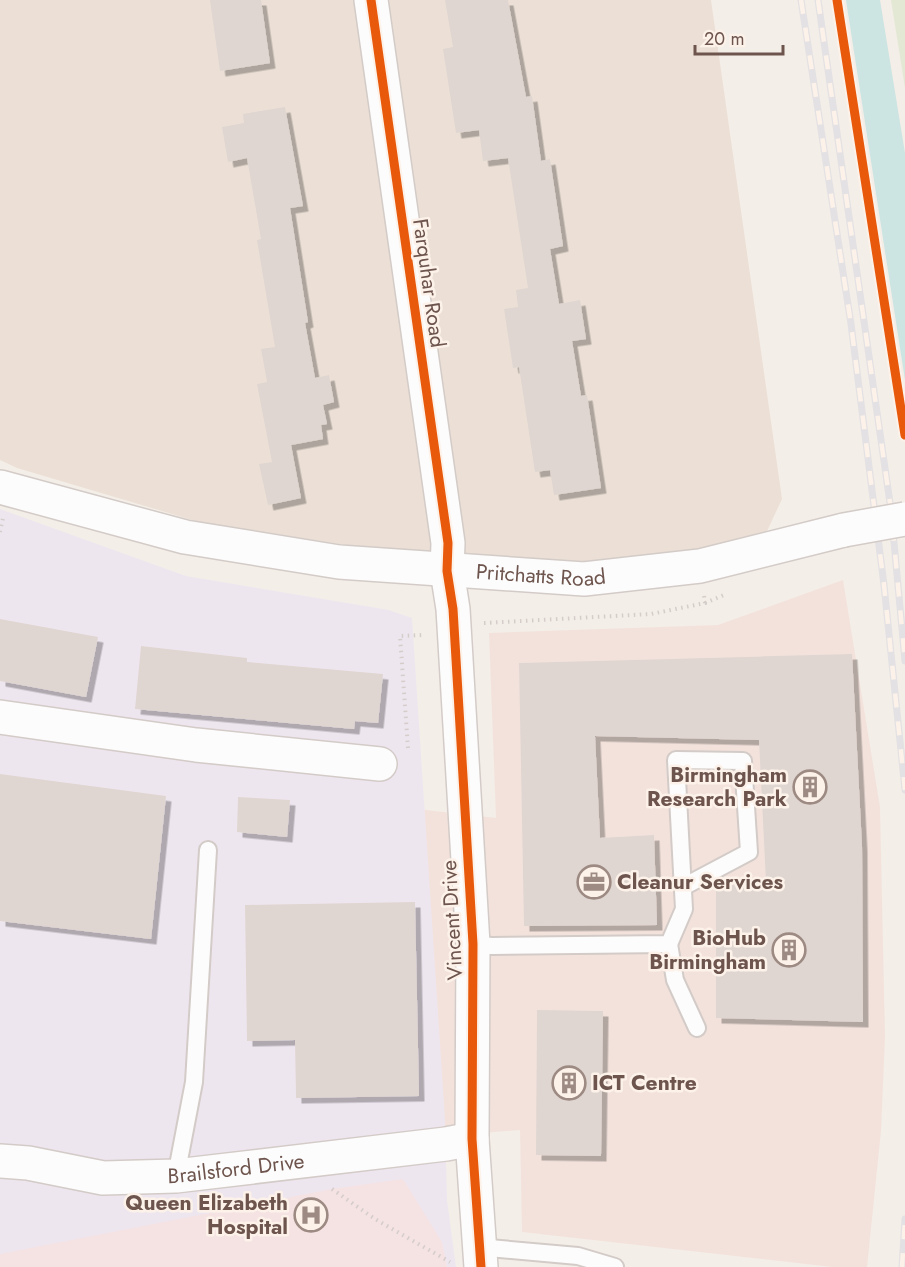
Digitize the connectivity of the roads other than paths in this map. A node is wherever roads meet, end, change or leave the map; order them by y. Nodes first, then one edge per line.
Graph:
1 (371, 0) edge
2 (0, 486) edge
3 (905, 519) edge
4 (447, 571) junction
5 (0, 717) edge
6 (394, 758) road end
7 (208, 850) dead end
8 (682, 887) junction
9 (473, 944) junction
10 (669, 944) junction
11 (697, 1028) dead end
12 (472, 1139) junction
13 (0, 1161) edge
14 (176, 1176) junction
15 (472, 1260) edge
16 (615, 1267) edge

1 - 4 street, Farquhar Road
2 - 4 street, Pritchatts Road
3 - 4 street, Pritchatts Road, bridge
4 - 9 street, Vincent Drive
5 - 6 street
7 - 14 lane
8 - 8 lane
8 - 10 lane
9 - 10 lane
9 - 12 street, Vincent Drive
10 - 11 lane
12 - 14 street, Brailsford Drive
12 - 15 street, Vincent Drive
13 - 14 street, Brailsford Drive
15 - 16 lane

